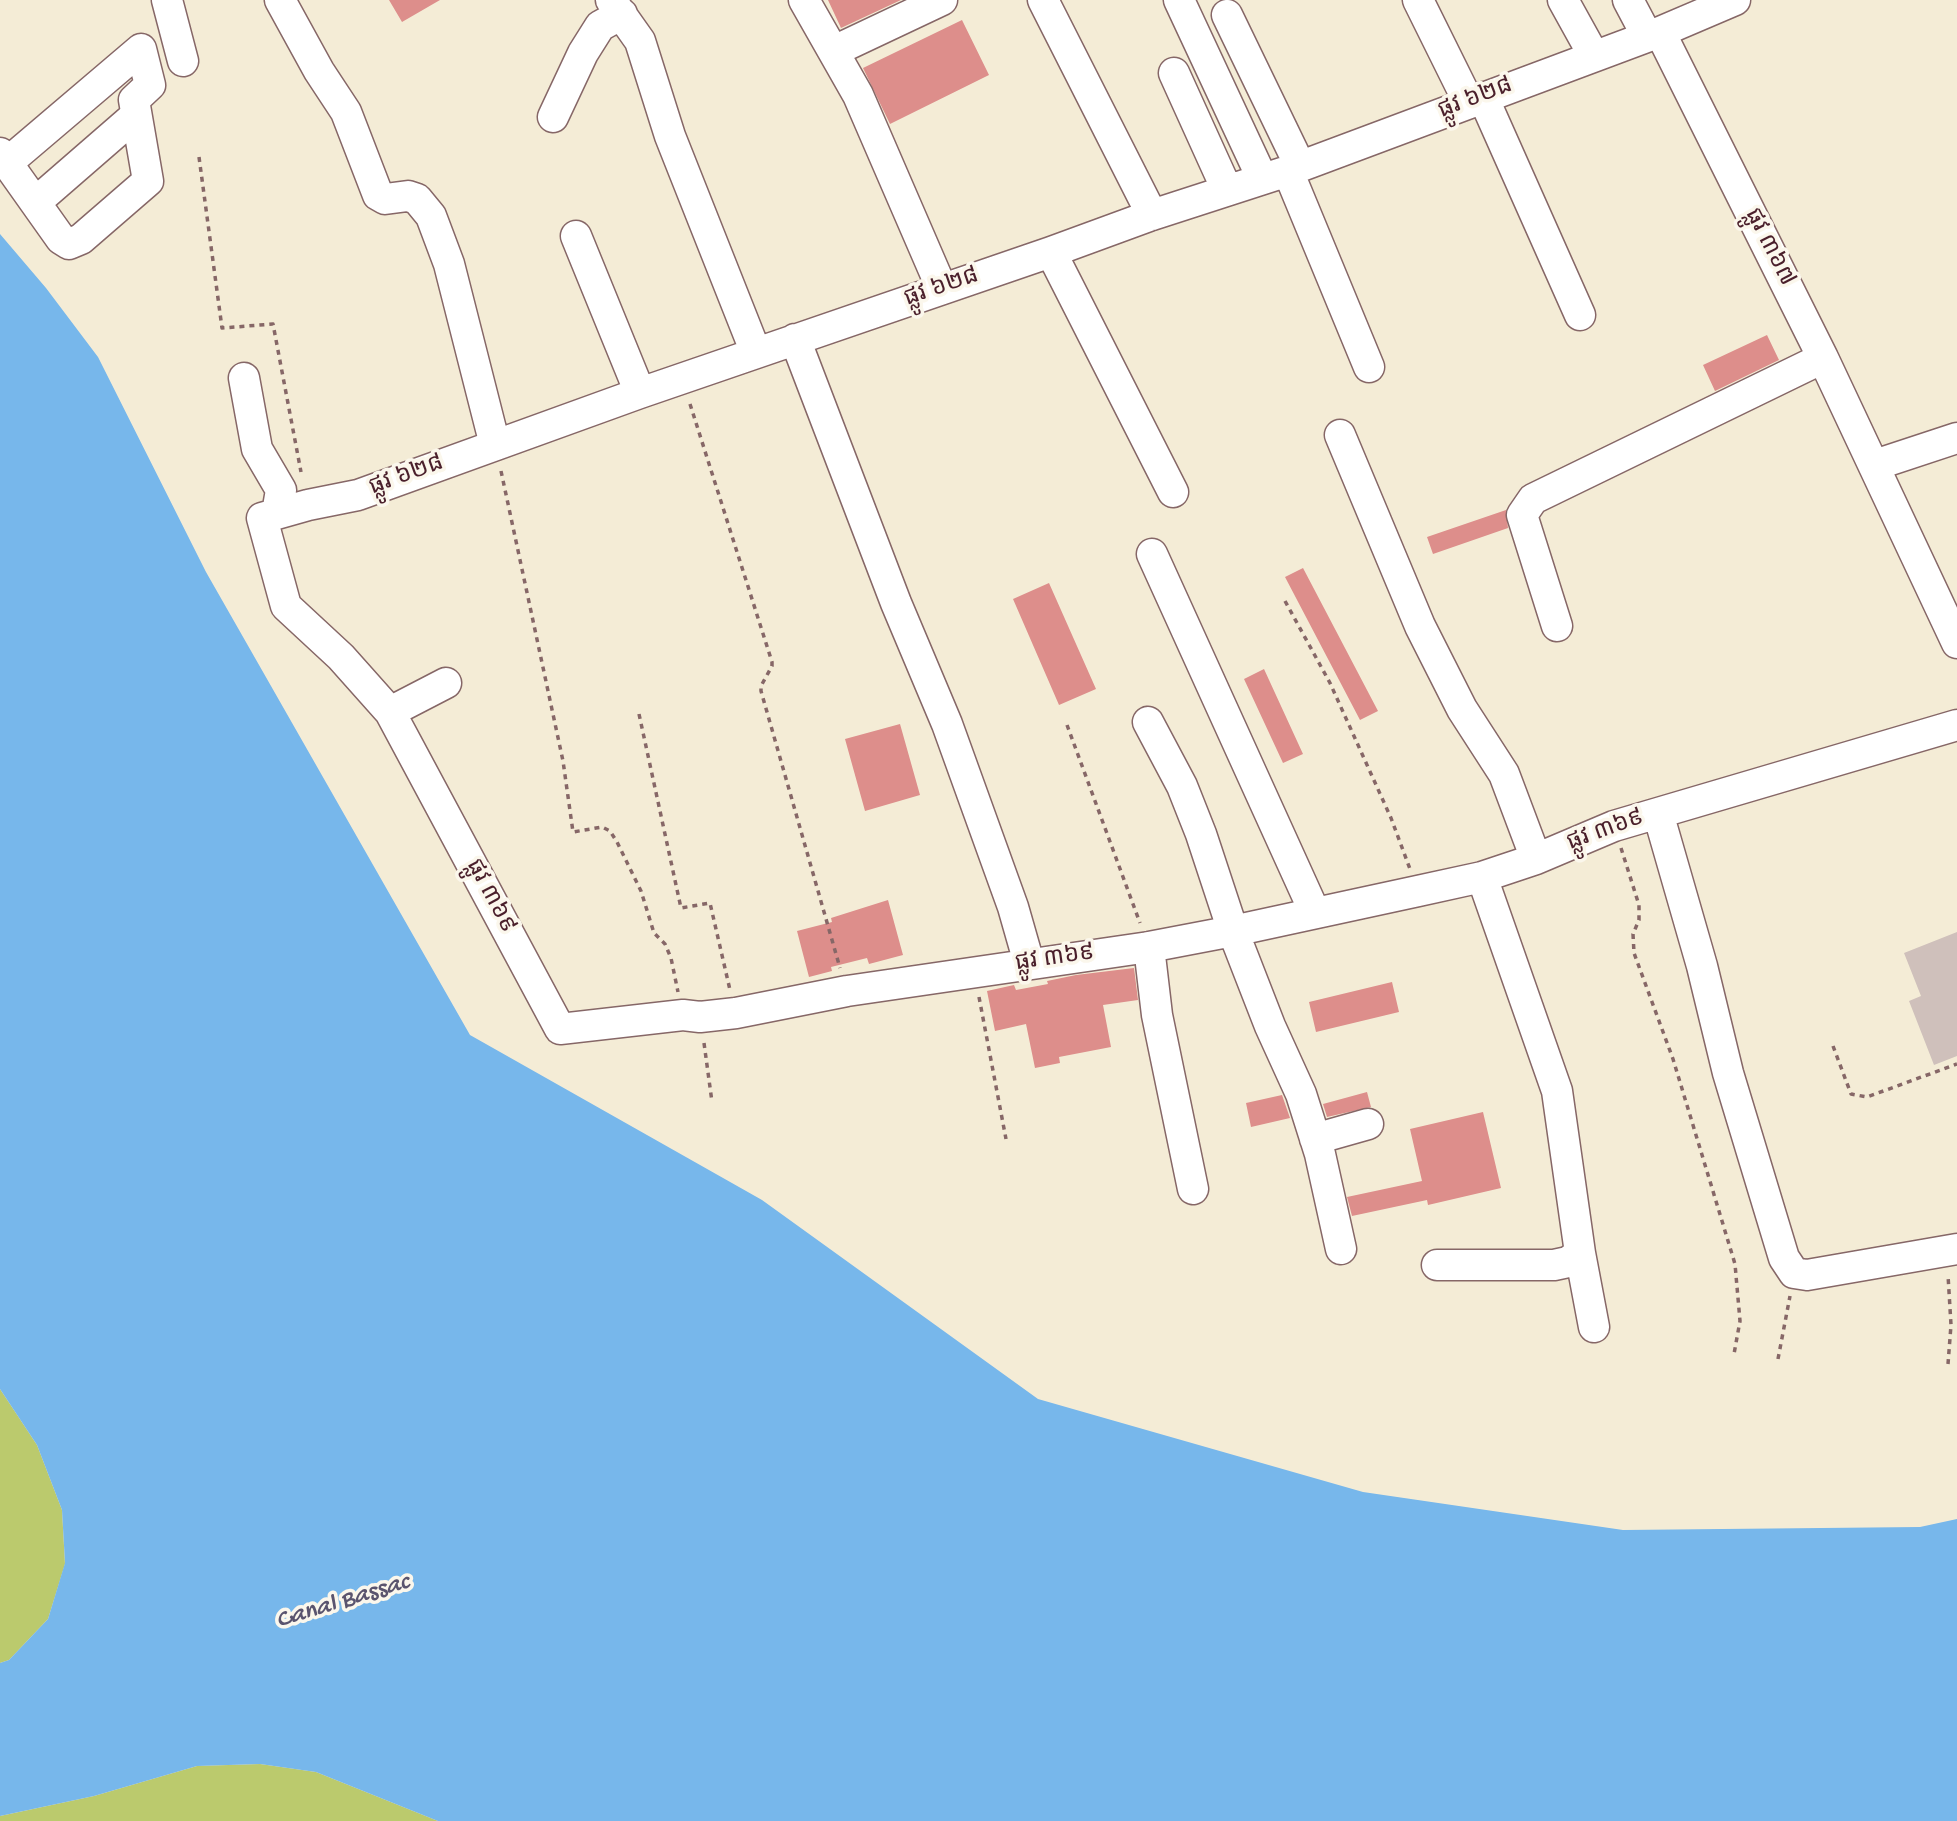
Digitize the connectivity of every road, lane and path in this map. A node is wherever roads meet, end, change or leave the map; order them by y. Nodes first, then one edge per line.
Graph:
1 (167, 0) edge
2 (280, 0) edge
3 (804, 0) edge
4 (942, 0) edge
5 (1043, 0) edge
6 (1179, 0) edge
7 (1418, 0) edge
8 (1563, 0) edge
9 (1628, 0) edge
10 (1735, 0) edge
11 (616, 7) edge
12 (1227, 15) dead end
13 (1653, 34) junction
14 (834, 51) junction
15 (1594, 56) junction
16 (183, 61) dead end
17 (1174, 73) dead end
18 (1476, 100) junction
19 (135, 116) junction
20 (553, 117) dead end
21 (199, 157) dead end
22 (4, 158) edge
23 (1283, 172) junction
24 (1227, 190) junction
25 (36, 202) junction
26 (1152, 215) junction
27 (576, 236) dead end
28 (1051, 252) junction
29 (942, 289) junction
30 (1580, 315) dead end
31 (795, 339) junction
32 (756, 354) junction
33 (1823, 358) junction
34 (1369, 367) dead end
35 (244, 378) dead end
36 (682, 378) junction
37 (640, 393) junction
38 (1340, 435) dead end
39 (1957, 438) edge
40 (495, 444) junction
41 (1875, 466) junction
42 (1173, 492) dead end
43 (308, 505) junction
44 (277, 513) junction
45 (1152, 554) dead end
46 (1286, 601) dead end
47 (1557, 626) dead end
48 (1957, 643) edge
49 (446, 683) dead end
50 (390, 712) junction
51 (639, 715) dead end
52 (1148, 722) dead end
53 (1957, 724) edge
54 (1066, 725) dead end
55 (1658, 813) junction
56 (1614, 826) junction
57 (1536, 859) junction
58 (1482, 877) junction
59 (1418, 891) junction
60 (1315, 913) junction
61 (1233, 931) junction
62 (1149, 947) junction
63 (1029, 963) junction
64 (974, 970) junction
65 (847, 990) junction
66 (736, 1013) junction
67 (691, 1016) junction
68 (1833, 1046) dead end
69 (1957, 1064) edge
70 (712, 1102) dead end
71 (1368, 1124) dead end
72 (1006, 1139) dead end
73 (1315, 1139) junction
74 (1193, 1189) dead end
75 (1341, 1249) dead end
76 (1952, 1250) edge
77 (1580, 1253) junction
78 (1437, 1265) dead end
79 (1794, 1273) junction
80 (1594, 1327) dead end
81 (1734, 1354) dead end
82 (1778, 1359) dead end
83 (1948, 1364) dead end

1 - 16 street
2 - 40 street
3 - 14 street
4 - 14 street
5 - 26 street
6 - 23 street
7 - 18 street
8 - 15 street
9 - 13 street, ផ្លូវ ៣៦៧
10 - 13 street, ផ្លូវ ៦២៨
11 - 20 street
11 - 32 street
12 - 23 street
13 - 15 street, ផ្លូវ ៦២៨
13 - 33 street, ផ្លូវ ៣៦៧
14 - 29 street
15 - 18 street, ផ្លូវ ៦២៨
17 - 24 street
18 - 23 street, ផ្លូវ ៦២៨
18 - 30 street
19 - 22 street
19 - 25 street
19 - 25 street
21 - 43 path
22 - 25 street
23 - 24 street, ផ្លូវ ៦២៨
23 - 34 street
24 - 26 street, ផ្លូវ ៦២៨
26 - 28 street, ផ្លូវ ៦២៨
27 - 37 street
28 - 29 street, ផ្លូវ ៦២៨
28 - 42 street
29 - 31 street, ផ្លូវ ៦២៨
31 - 32 street, ផ្លូវ ៦២៨
31 - 63 street
32 - 36 street, ផ្លូវ ៦២៨
33 - 41 street, ផ្លូវ ៣៦៧
33 - 47 street
35 - 44 street
36 - 37 street, ផ្លូវ ៦២៨
36 - 65 path
37 - 40 street, ផ្លូវ ៦២៨
38 - 57 street
39 - 41 street
40 - 43 street, ផ្លូវ ៦២៨
40 - 67 path
41 - 48 street, ផ្លូវ ៣៦៧
43 - 44 street, ផ្លូវ ៦២៨
44 - 50 street, ផ្លូវ ៣៦៩
45 - 60 street
46 - 59 path
49 - 50 street
50 - 67 street, ផ្លូវ ៣៦៩
51 - 66 path
52 - 61 street
53 - 55 street, ផ្លូវ ៣៦៩
54 - 62 path
55 - 56 street, ផ្លូវ ៣៦៩
55 - 79 street
56 - 57 street, ផ្លូវ ៣៦៩
56 - 81 path
57 - 58 street, ផ្លូវ ៣៦៩
58 - 59 street, ផ្លូវ ៣៦៩
58 - 77 street
59 - 60 street, ផ្លូវ ៣៦៩
60 - 61 street, ផ្លូវ ៣៦៩
61 - 62 street, ផ្លូវ ៣៦៩
61 - 73 street
62 - 63 street, ផ្លូវ ៣៦៩
62 - 74 street
63 - 64 street, ផ្លូវ ៣៦៩
64 - 65 street, ផ្លូវ ៣៦៩
64 - 72 path
65 - 66 street, ផ្លូវ ៣៦៩
66 - 67 street, ផ្លូវ ៣៦៩
67 - 70 path
68 - 69 path
71 - 73 street
73 - 75 street
76 - 79 street
76 - 83 path
77 - 78 street
77 - 80 street
79 - 82 path

